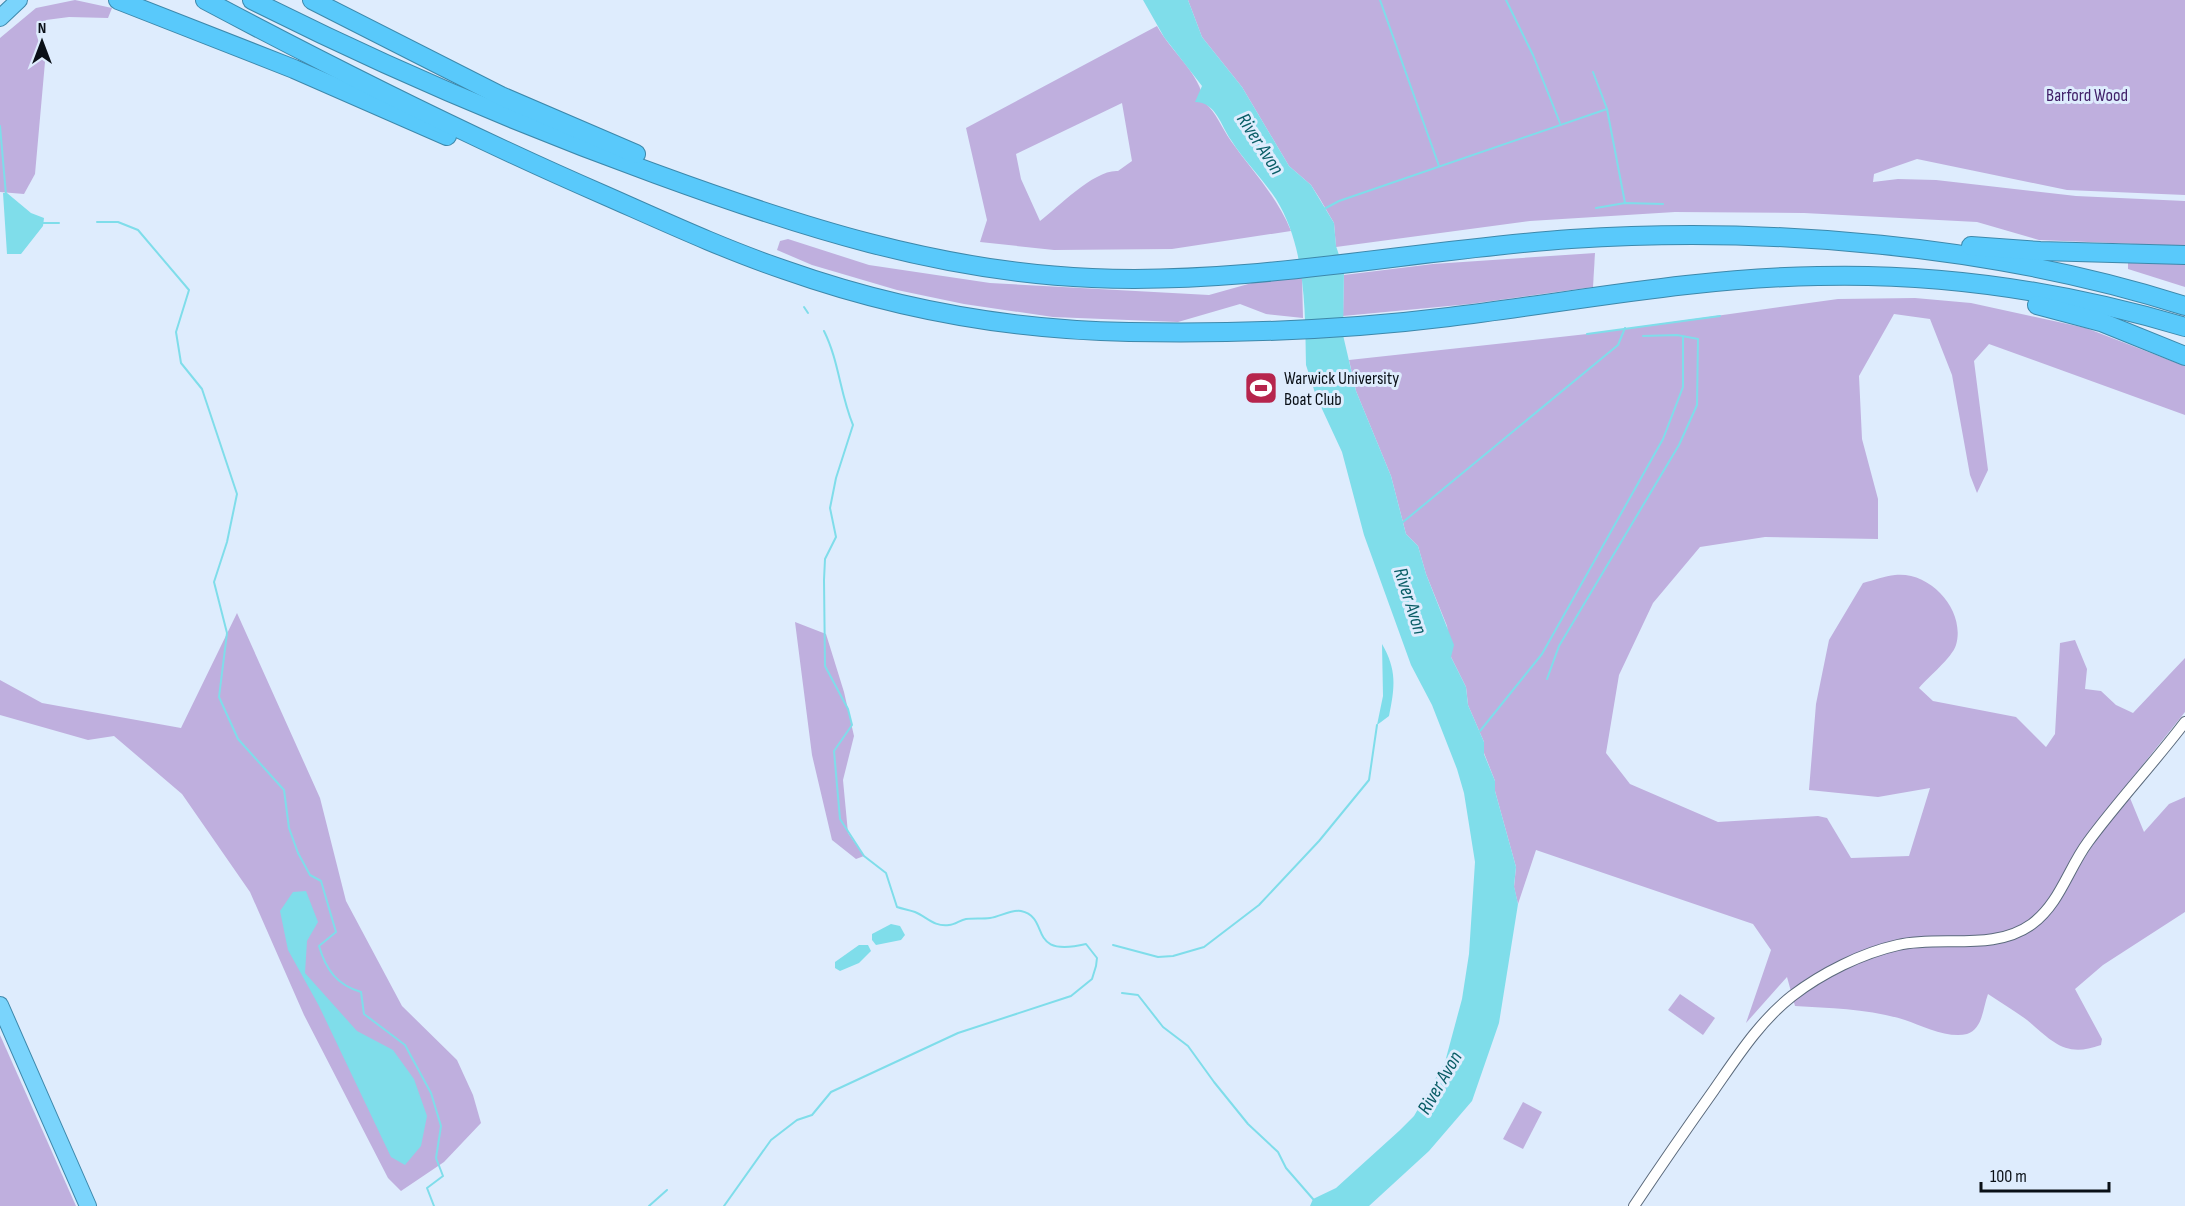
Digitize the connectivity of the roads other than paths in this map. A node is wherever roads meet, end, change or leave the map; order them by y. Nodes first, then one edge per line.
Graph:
1 (16, 0) edge
2 (118, 0) edge
3 (205, 0) edge
4 (252, 0) edge
5 (312, 0) edge
6 (0, 5) edge
7 (0, 18) edge
8 (554, 173) junction
9 (728, 201) junction
10 (1886, 245) junction
11 (2185, 255) edge
12 (1895, 278) junction
13 (2185, 306) edge
14 (2185, 327) edge
15 (2185, 356) edge
16 (2185, 722) edge
17 (0, 1005) edge
18 (88, 1206) edge
19 (1634, 1206) edge

1 - 6 highway
1 - 7 highway
2 - 8 highway
3 - 8 highway
4 - 9 highway
5 - 9 highway
8 - 12 highway
9 - 10 highway
10 - 11 highway
10 - 13 highway
12 - 14 highway
12 - 15 highway
16 - 19 street
17 - 18 highway

